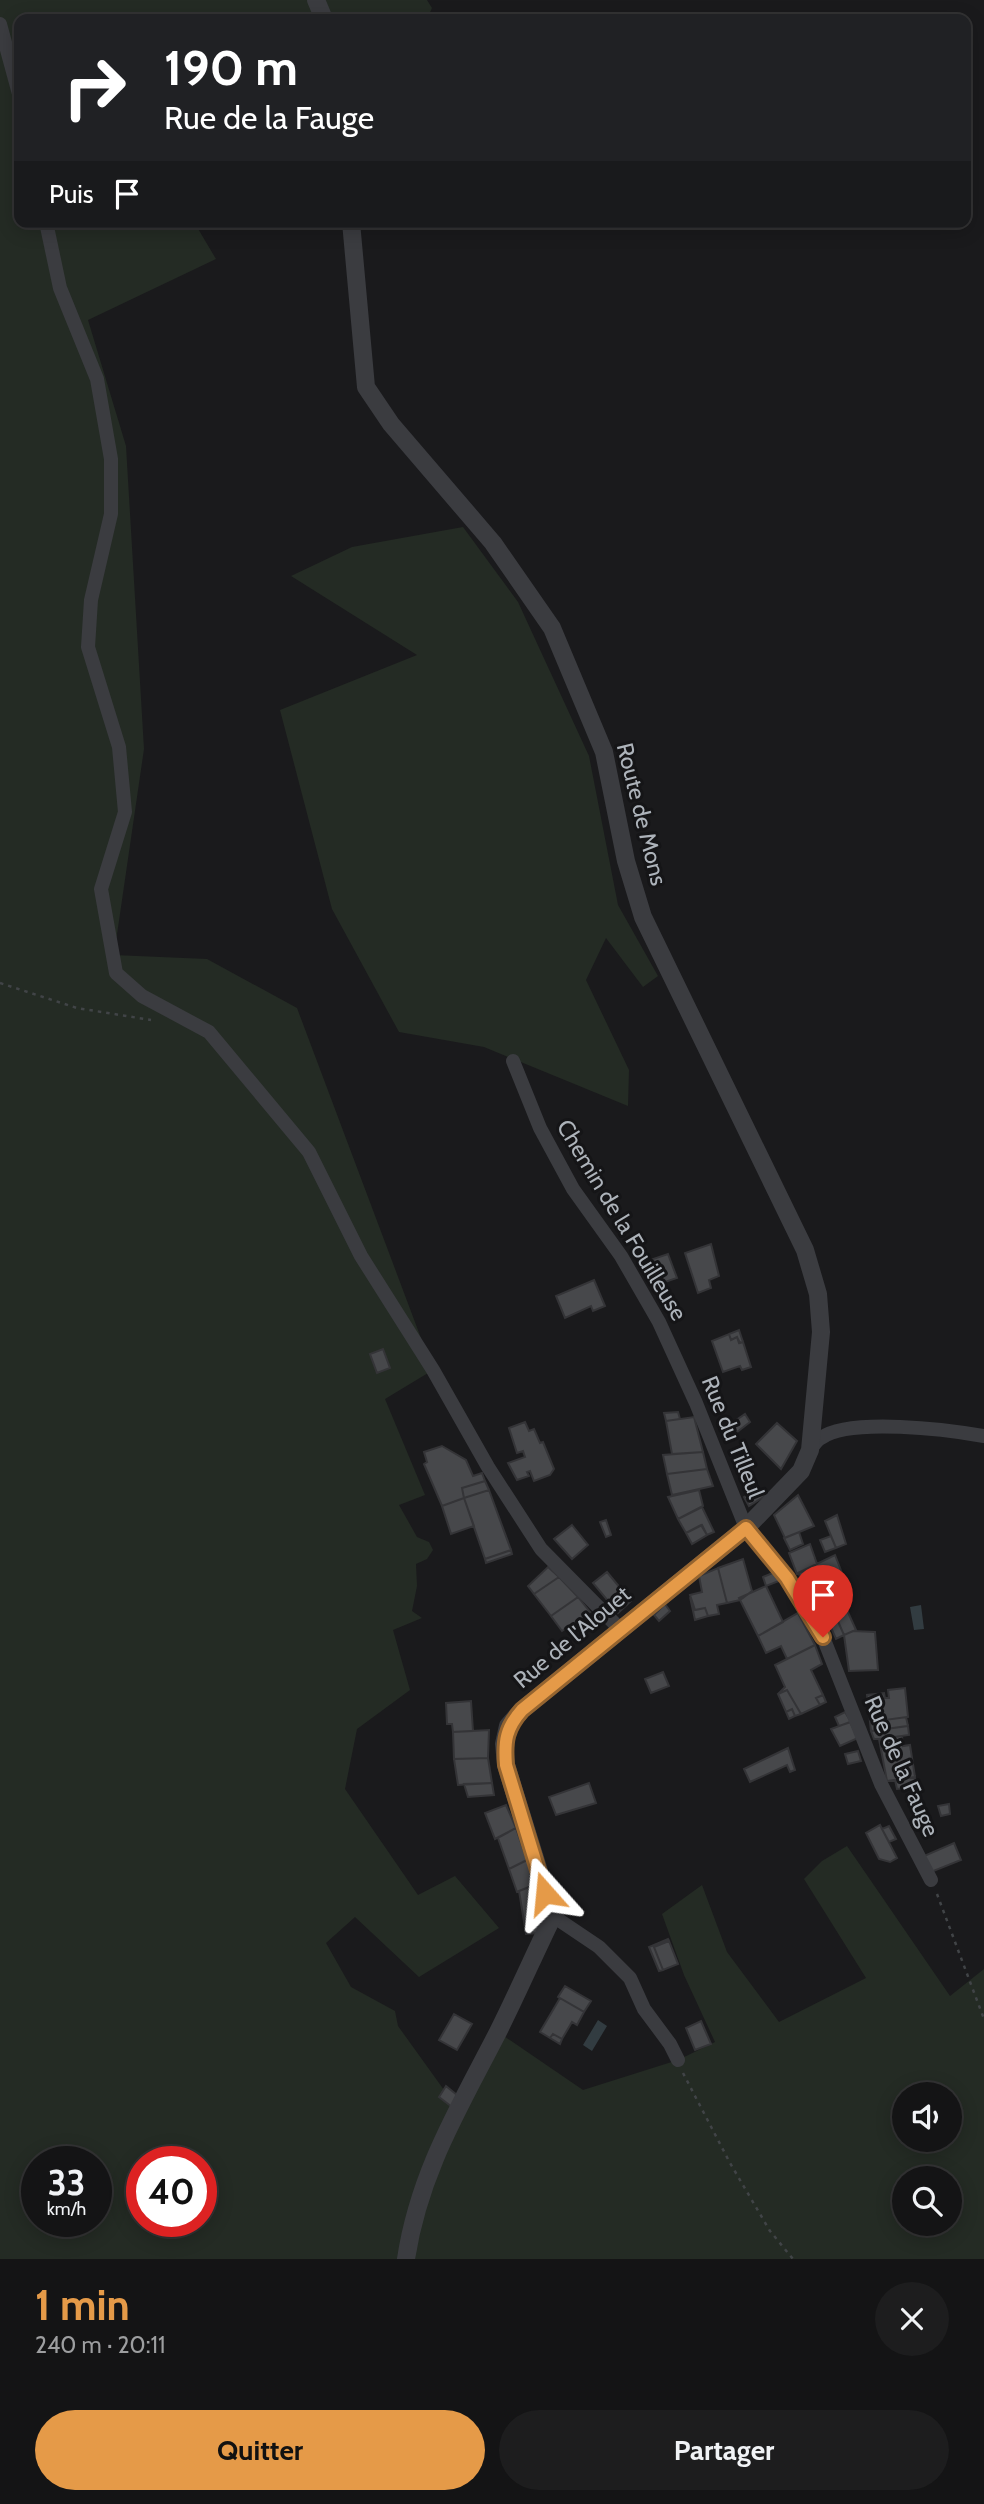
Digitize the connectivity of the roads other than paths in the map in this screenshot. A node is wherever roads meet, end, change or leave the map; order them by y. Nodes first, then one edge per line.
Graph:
1 (0, 24) edge
2 (14, 76) edge
3 (47, 228) edge
4 (352, 228) edge
5 (513, 1061) dead end
6 (678, 1363) joint
7 (984, 1436) edge
8 (810, 1450) junction
9 (746, 1528) junction
10 (619, 1628) junction
11 (931, 1880) road end
12 (553, 1916) junction
13 (678, 2060) road end
14 (406, 2259) edge

1 - 2 street
3 - 10 street
4 - 8 street, Route de Mons
5 - 6 street, Chemin de la Fouilleuse
6 - 9 street, Rue du Tilleul
7 - 8 street
8 - 9 street, Rue de l'Alouet
9 - 10 street, Rue de l'Alouet
9 - 11 street, Rue de la Fauge
10 - 12 street, Rue de l'Alouet
12 - 13 street
12 - 14 street

